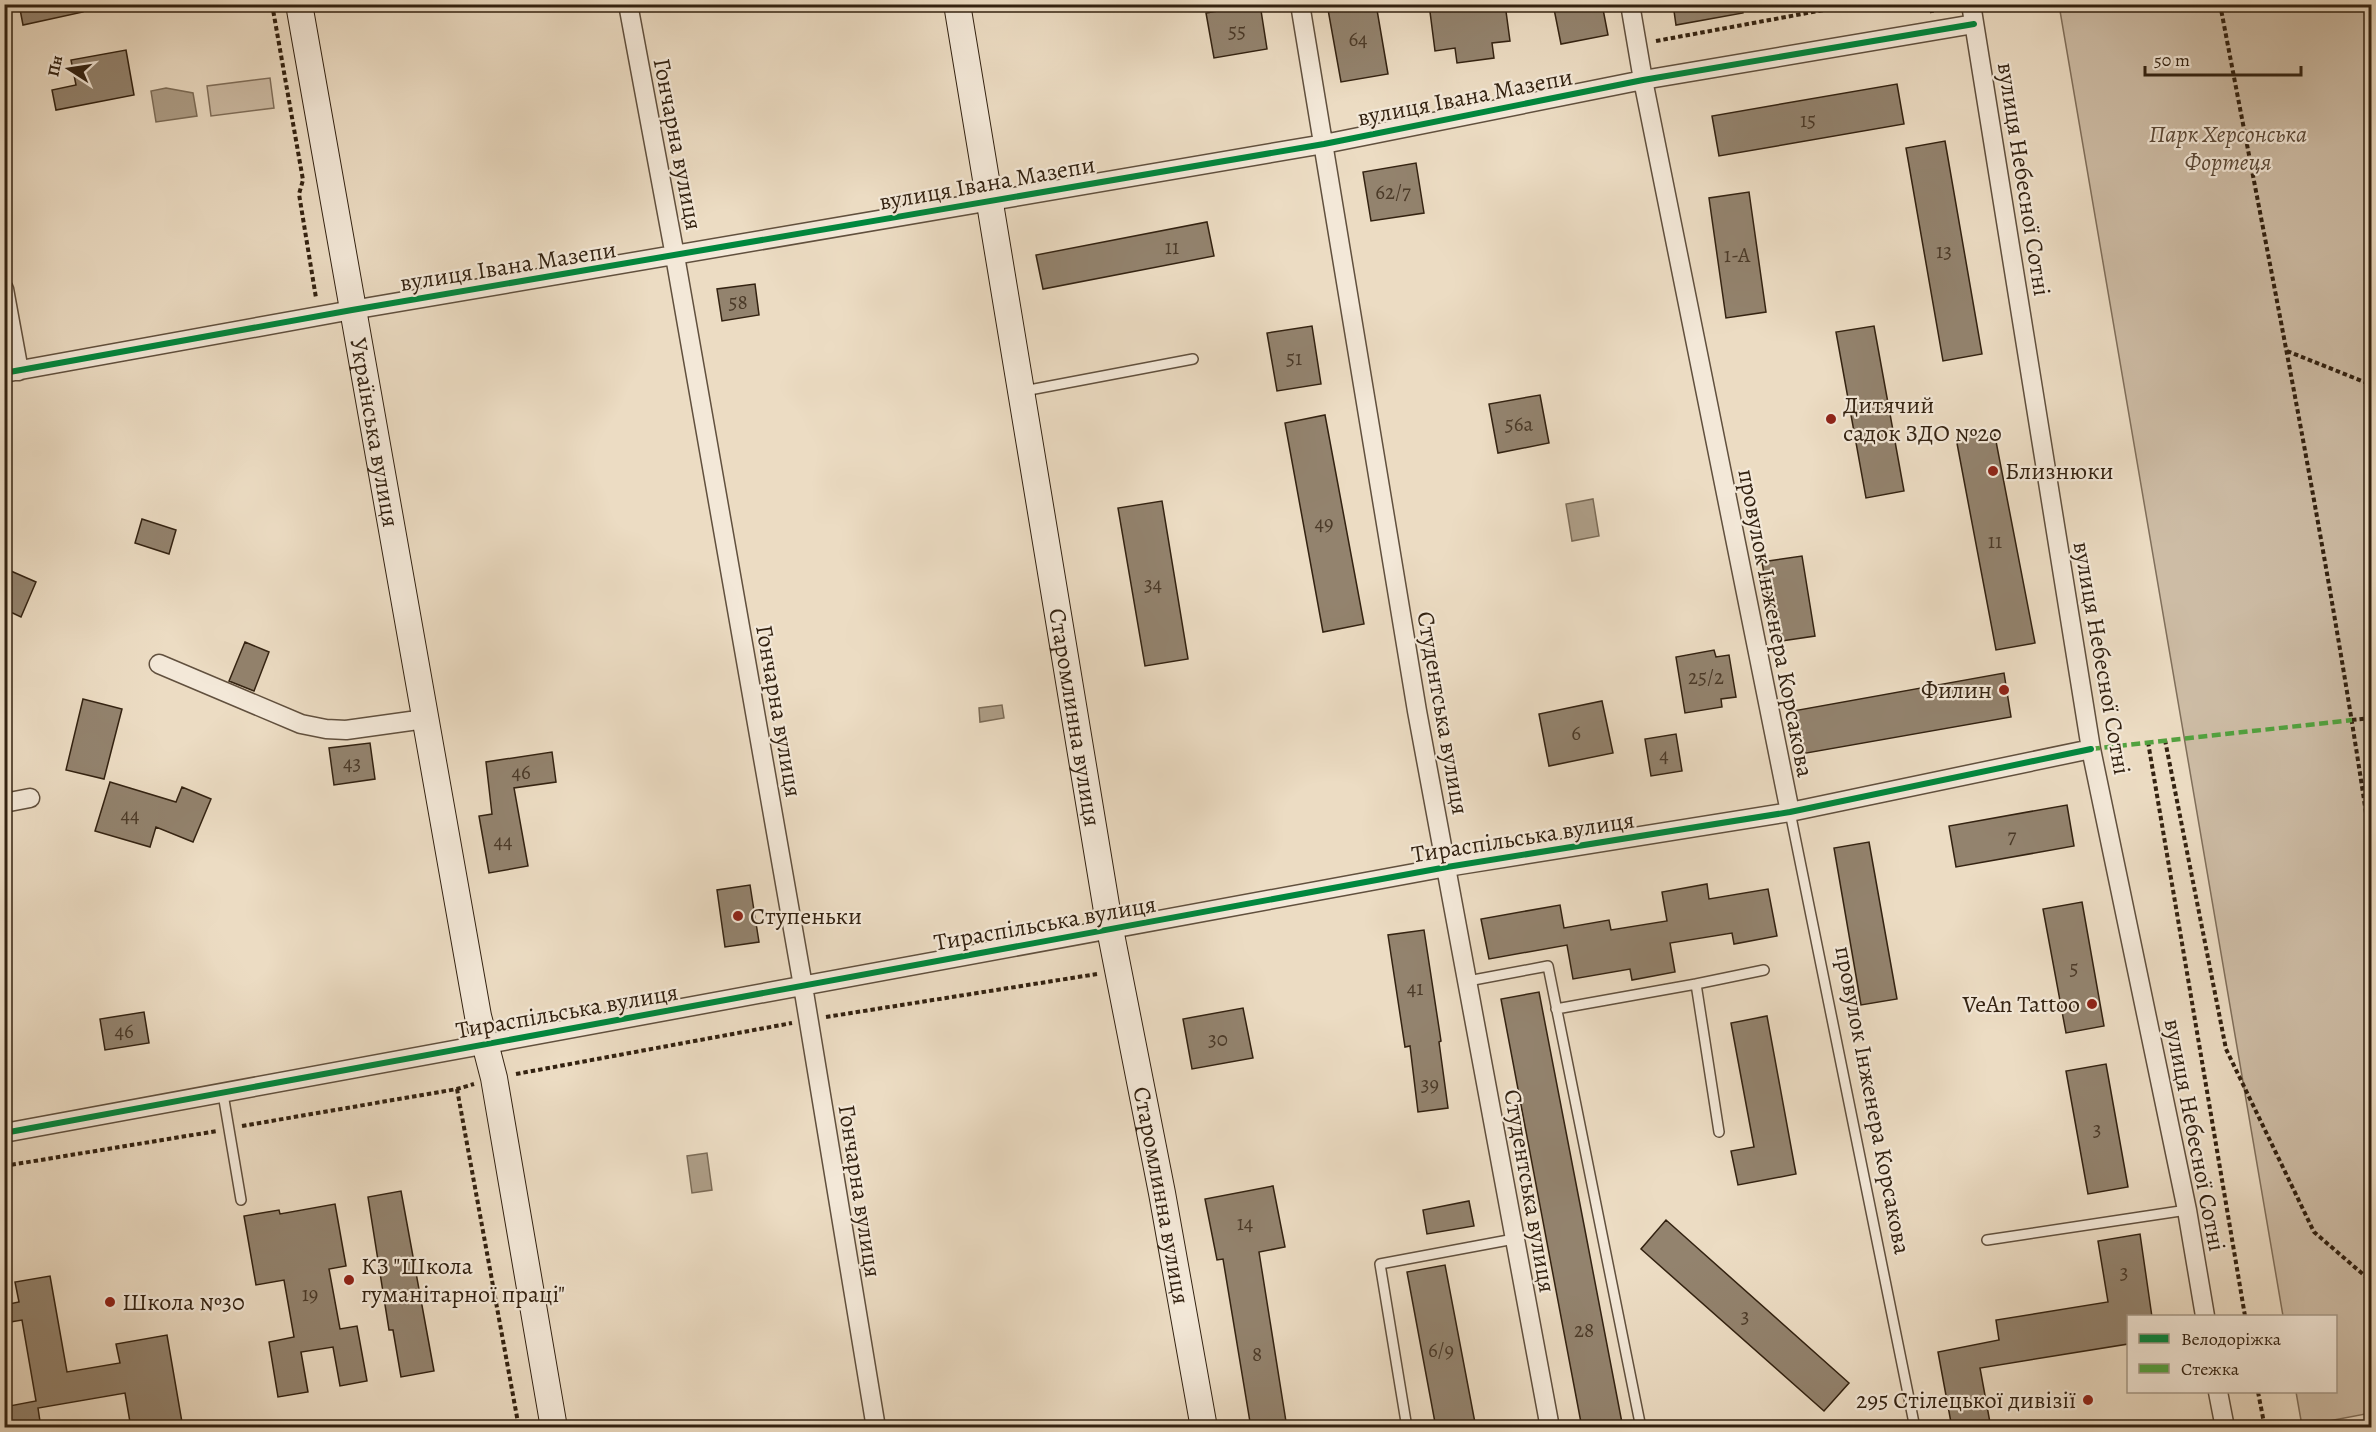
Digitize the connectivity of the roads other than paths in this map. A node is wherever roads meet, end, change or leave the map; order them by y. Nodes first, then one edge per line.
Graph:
1 (299, 4) edge
2 (628, 4) edge
3 (957, 4) edge
4 (1300, 4) edge
5 (1630, 4) edge
6 (1971, 4) edge
7 (1974, 24) junction
8 (1643, 80) junction
9 (1324, 144) junction
10 (990, 201) junction
11 (675, 256) junction
12 (4, 289) edge
13 (352, 310) junction
14 (1193, 358) dead end
15 (12, 372) edge
16 (1022, 392) junction
17 (159, 664) dead end
18 (425, 719) junction
19 (2091, 749) junction
20 (30, 798) dead end
21 (4, 803) edge
22 (1790, 812) junction
23 (1447, 867) junction
24 (1110, 929) junction
25 (1764, 970) dead end
26 (1468, 981) junction
27 (1696, 984) junction
28 (803, 986) junction
29 (1557, 1008) junction
30 (484, 1044) junction
31 (223, 1094) junction
32 (1719, 1132) dead end
33 (4, 1133) edge
34 (241, 1200) dead end
35 (2187, 1210) junction
36 (1514, 1239) junction
37 (1987, 1240) dead end
38 (2205, 1315) edge
39 (2218, 1393) edge
40 (554, 1428) edge
41 (876, 1428) edge
42 (1204, 1428) edge
43 (1407, 1428) edge
44 (1550, 1428) edge
45 (1641, 1428) edge
46 (1915, 1428) edge
47 (2224, 1428) edge

1 - 13 street, Українська вулиця
2 - 11 street, Гончарна вулиця
3 - 10 street, Старомлинна вулиця
4 - 9 street, Студентська вулиця
5 - 8 street, провулок Інженера Корсакова
6 - 7 street, вулиця Небесної Сотні
7 - 8 street, вулиця Івана Мазепи
7 - 19 street, вулиця Небесної Сотні
8 - 9 street, вулиця Івана Мазепи
8 - 22 street, провулок Інженера Корсакова
9 - 10 street, вулиця Івана Мазепи
9 - 23 street, Студентська вулиця
10 - 11 street, вулиця Івана Мазепи
10 - 16 street, Старомлинна вулиця
11 - 13 street, вулиця Івана Мазепи
11 - 28 street, Гончарна вулиця
12 - 15 street
13 - 15 street, вулиця Івана Мазепи
13 - 18 street, Українська вулиця
14 - 16 lane
16 - 24 street, Старомлинна вулиця
17 - 18 street
18 - 30 street, Українська вулиця
19 - 22 street, Тираспільська вулиця
19 - 35 street, вулиця Небесної Сотні
20 - 21 street
22 - 23 street, Тираспільська вулиця
22 - 46 lane, провулок Інженера Корсакова
23 - 24 street, Тираспільська вулиця
23 - 26 street, Студентська вулиця
24 - 28 street, Тираспільська вулиця
24 - 42 street, Старомлинна вулиця
25 - 27 lane
26 - 29 lane
26 - 36 street, Студентська вулиця
27 - 29 lane
27 - 32 lane
28 - 30 street, Тираспільська вулиця
28 - 41 street, Гончарна вулиця
29 - 45 lane
30 - 31 street, Тираспільська вулиця
30 - 40 street, Українська вулиця
31 - 33 street, Тираспільська вулиця
31 - 34 lane
35 - 37 lane
35 - 38 street, вулиця Небесної Сотні
36 - 43 lane
36 - 44 street, Студентська вулиця
39 - 47 street

